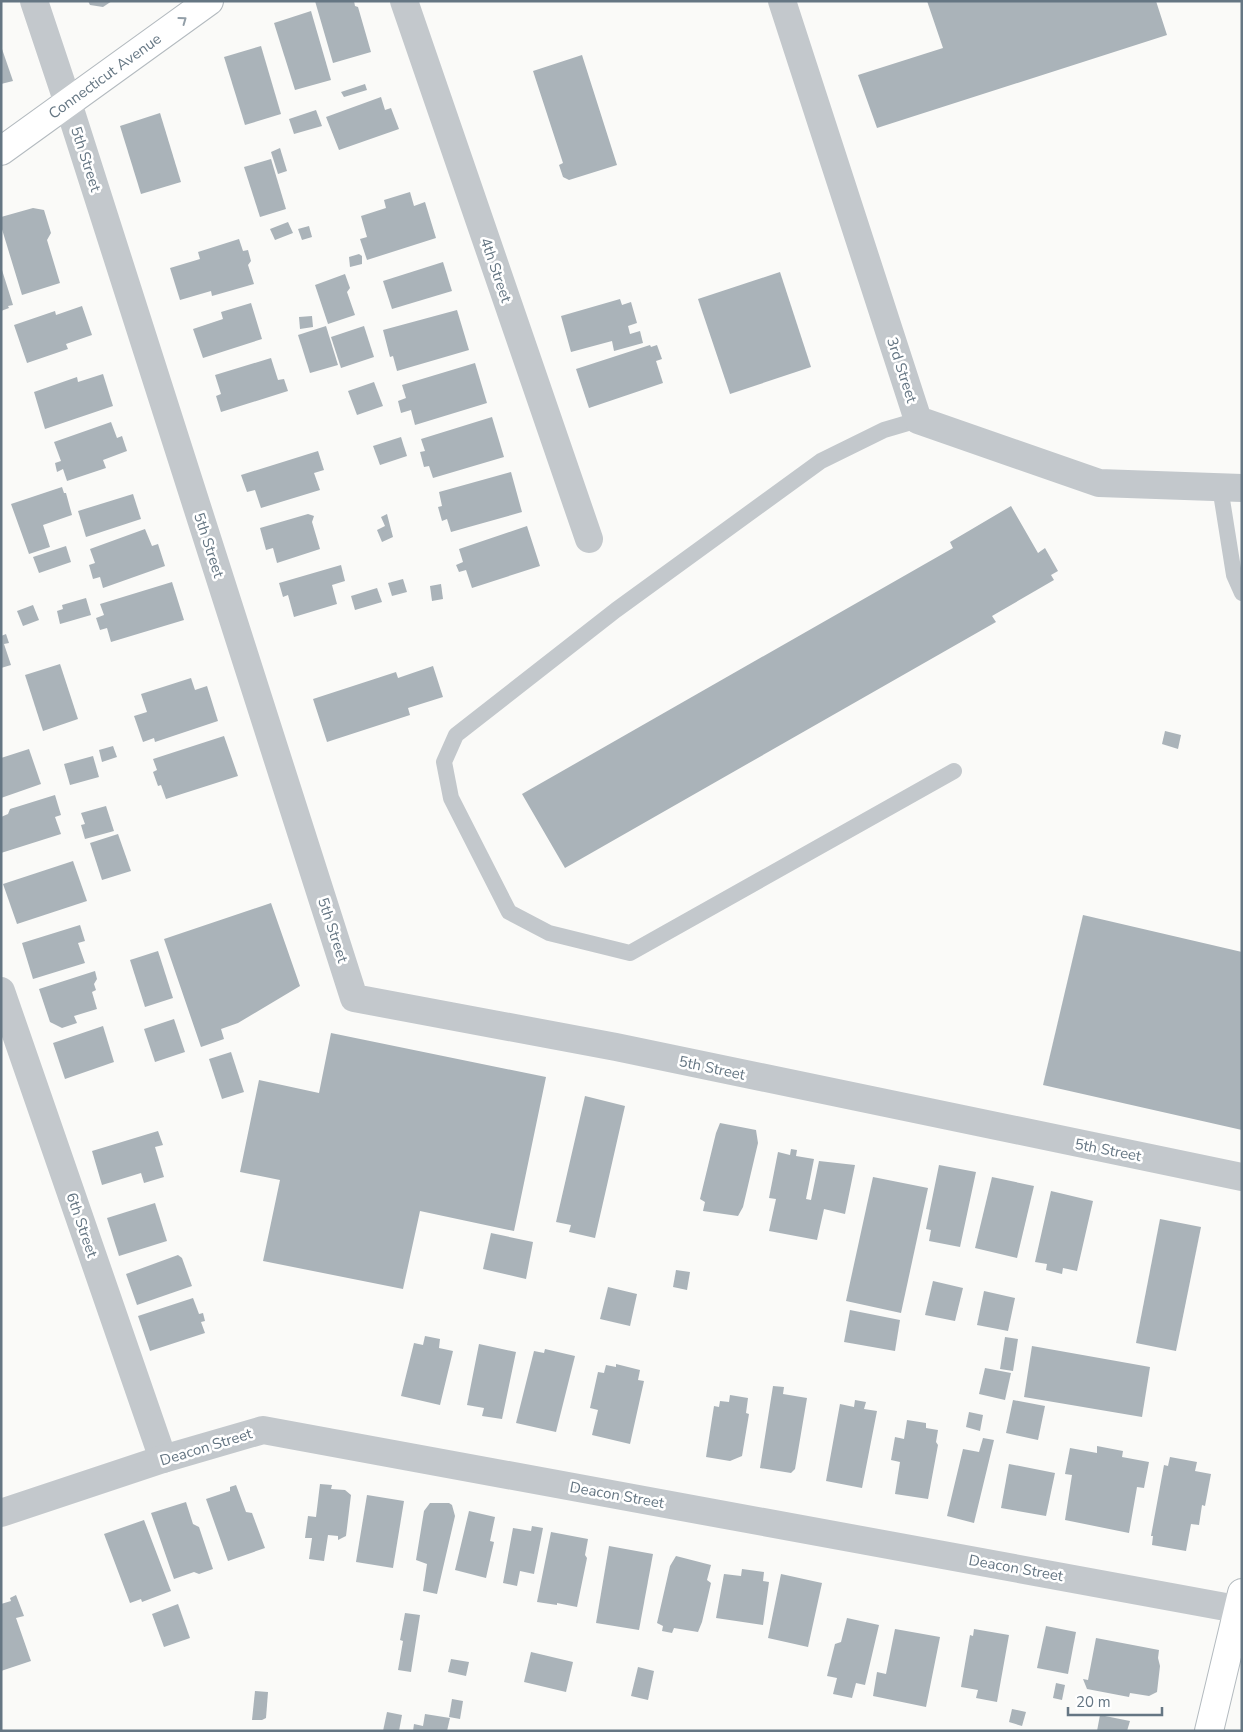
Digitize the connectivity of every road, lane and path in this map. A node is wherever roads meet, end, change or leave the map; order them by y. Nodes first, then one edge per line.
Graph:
1 (34, 1) edge
2 (208, 1) edge
3 (404, 1) edge
4 (782, 1) edge
5 (68, 103) junction
6 (1, 151) edge
7 (918, 420) junction
8 (1231, 487) edge
9 (589, 539) dead end
10 (1242, 592) edge
11 (954, 771) dead end
12 (1, 991) edge
13 (1242, 1177) edge
14 (163, 1460) junction
15 (1, 1513) edge
16 (1241, 1604) edge
17 (1209, 1731) edge

1 - 5 street, 5th Street
5 -> 2 main road, Connecticut Avenue
3 - 9 street, 4th Street
4 - 7 street, 3rd Street
5 - 6 main road, Connecticut Avenue
5 - 13 street, 5th Street
7 - 8 street, 3rd Street
7 - 11 lane
8 - 10 lane
12 - 14 street, 6th Street
14 - 15 street, Deacon Street
14 - 16 street, Deacon Street
16 - 17 main road

